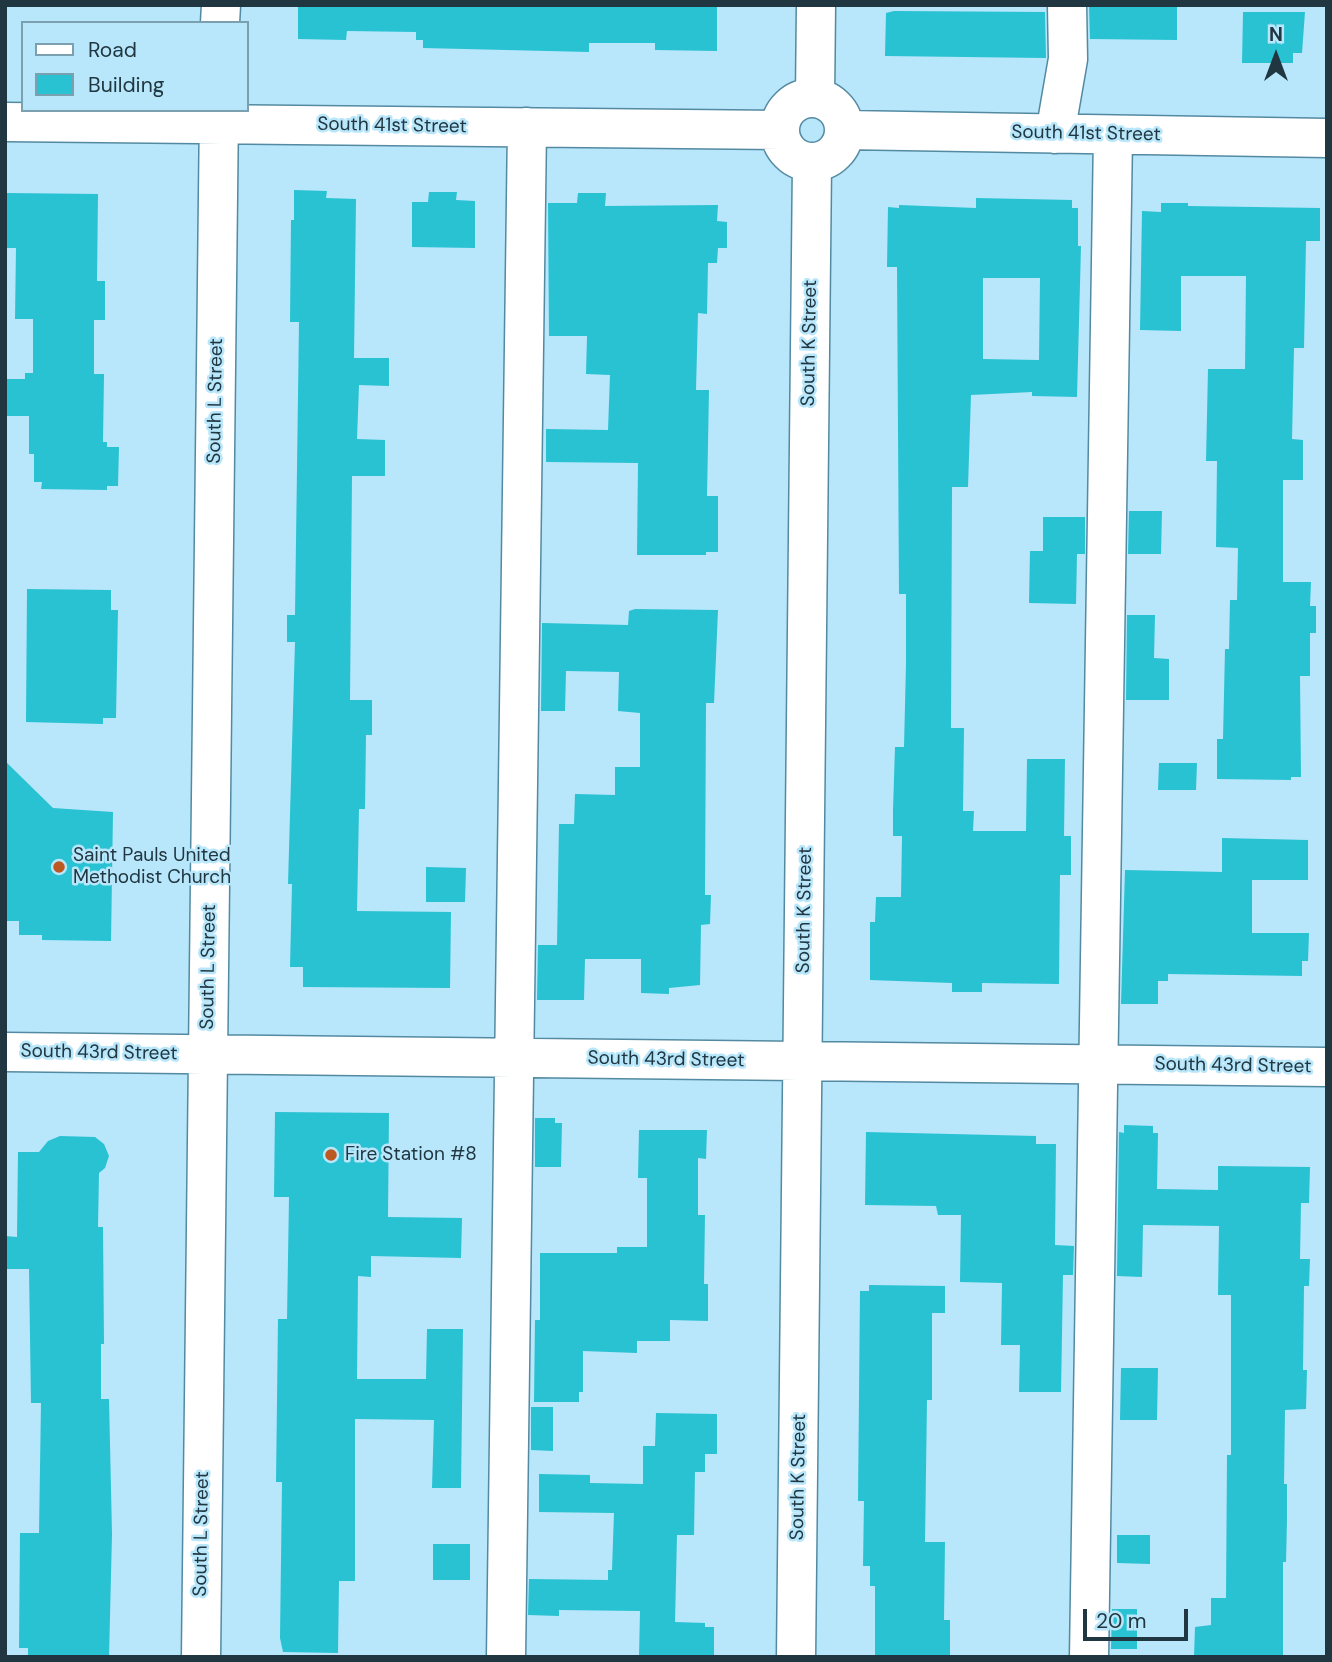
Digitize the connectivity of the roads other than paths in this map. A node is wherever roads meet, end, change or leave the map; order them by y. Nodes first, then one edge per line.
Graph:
1 (816, 5) edge
2 (1067, 5) edge
3 (815, 98) junction
4 (219, 117) edge
5 (5, 122) edge
6 (527, 127) junction
7 (780, 130) junction
8 (845, 130) junction
9 (1055, 134) junction
10 (1112, 135) junction
11 (1327, 138) edge
12 (811, 163) junction
13 (5, 1052) edge
14 (208, 1054) junction
15 (514, 1059) junction
16 (804, 1062) junction
17 (1098, 1065) junction
18 (1327, 1067) edge
19 (201, 1657) edge
20 (506, 1657) edge
21 (796, 1657) edge
22 (1089, 1657) edge

1 - 3 street
2 - 9 street
3 - 7 street
3 - 8 street
4 - 5 street, South 41st Street
4 - 6 street, South 41st Street
4 - 14 street, South L Street
6 - 7 street, South 41st Street
6 - 15 street
7 - 12 street
8 - 9 street, South 41st Street
8 - 12 street
9 - 10 street, South 41st Street
10 - 11 street, South 41st Street
10 - 17 street
12 - 16 street, South K Street
13 - 14 street, South 43rd Street
14 - 15 street, South 43rd Street
14 - 19 street, South L Street
15 - 16 street, South 43rd Street
15 - 20 street
16 - 17 street, South 43rd Street
16 - 21 street, South K Street
17 - 18 street, South 43rd Street
17 - 22 street

